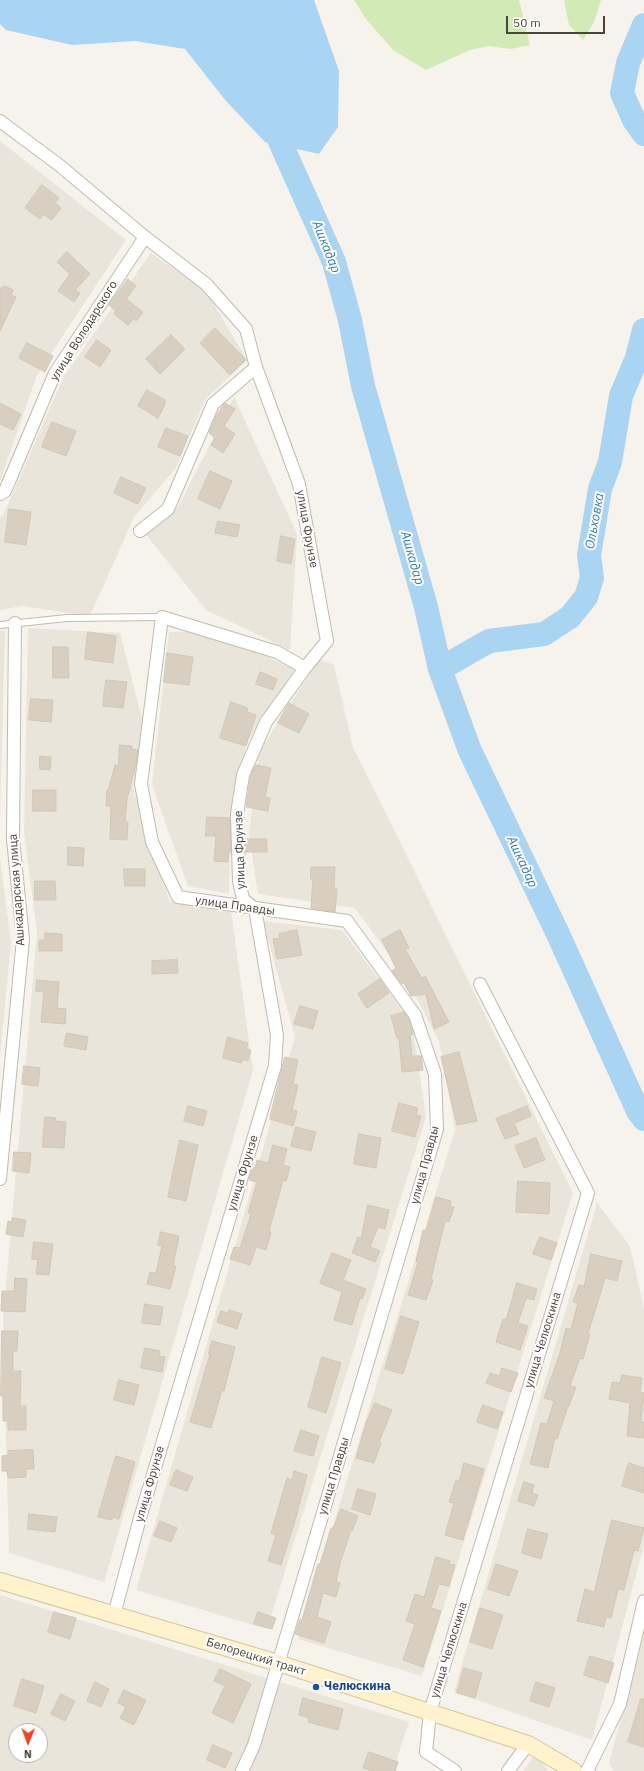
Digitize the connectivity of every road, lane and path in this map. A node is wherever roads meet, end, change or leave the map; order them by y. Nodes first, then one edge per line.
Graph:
1 (0, 121) edge
2 (145, 237) junction
3 (256, 367) junction
4 (0, 494) edge
5 (140, 531) dead end
6 (162, 617) junction
7 (15, 623) junction
8 (0, 625) edge
9 (305, 668) junction
10 (255, 909) junction
11 (480, 984) dead end
12 (0, 1179) edge
13 (0, 1581) edge
14 (644, 1601) edge
15 (114, 1614) junction
16 (278, 1663) junction
17 (430, 1712) junction
18 (528, 1744) junction
19 (448, 1769) edge
20 (242, 1771) edge
21 (508, 1771) edge
22 (574, 1771) edge
23 (587, 1771) edge

1 - 2 street, улица Фрунзе
2 - 3 street, улица Фрунзе
2 - 4 street, улица Володарского
3 - 5 street
3 - 9 street, улица Фрунзе
6 - 7 lane
6 - 9 street
6 - 10 street, улица Правды
7 - 8 lane
7 - 12 street, Ашкадарская улица
9 - 10 street, улица Фрунзе
10 - 15 street, улица Фрунзе
10 - 16 street, улица Правды
11 - 17 street, улица Челюскина
13 - 15 street, Белорецкий тракт
14 - 23 street
15 - 16 street, Белорецкий тракт
16 - 17 street, Белорецкий тракт
16 - 20 street, улица Правды
17 - 18 street, Белорецкий тракт
17 - 19 street, улица Челюскина
18 - 21 street
18 - 22 street, Белорецкий тракт

